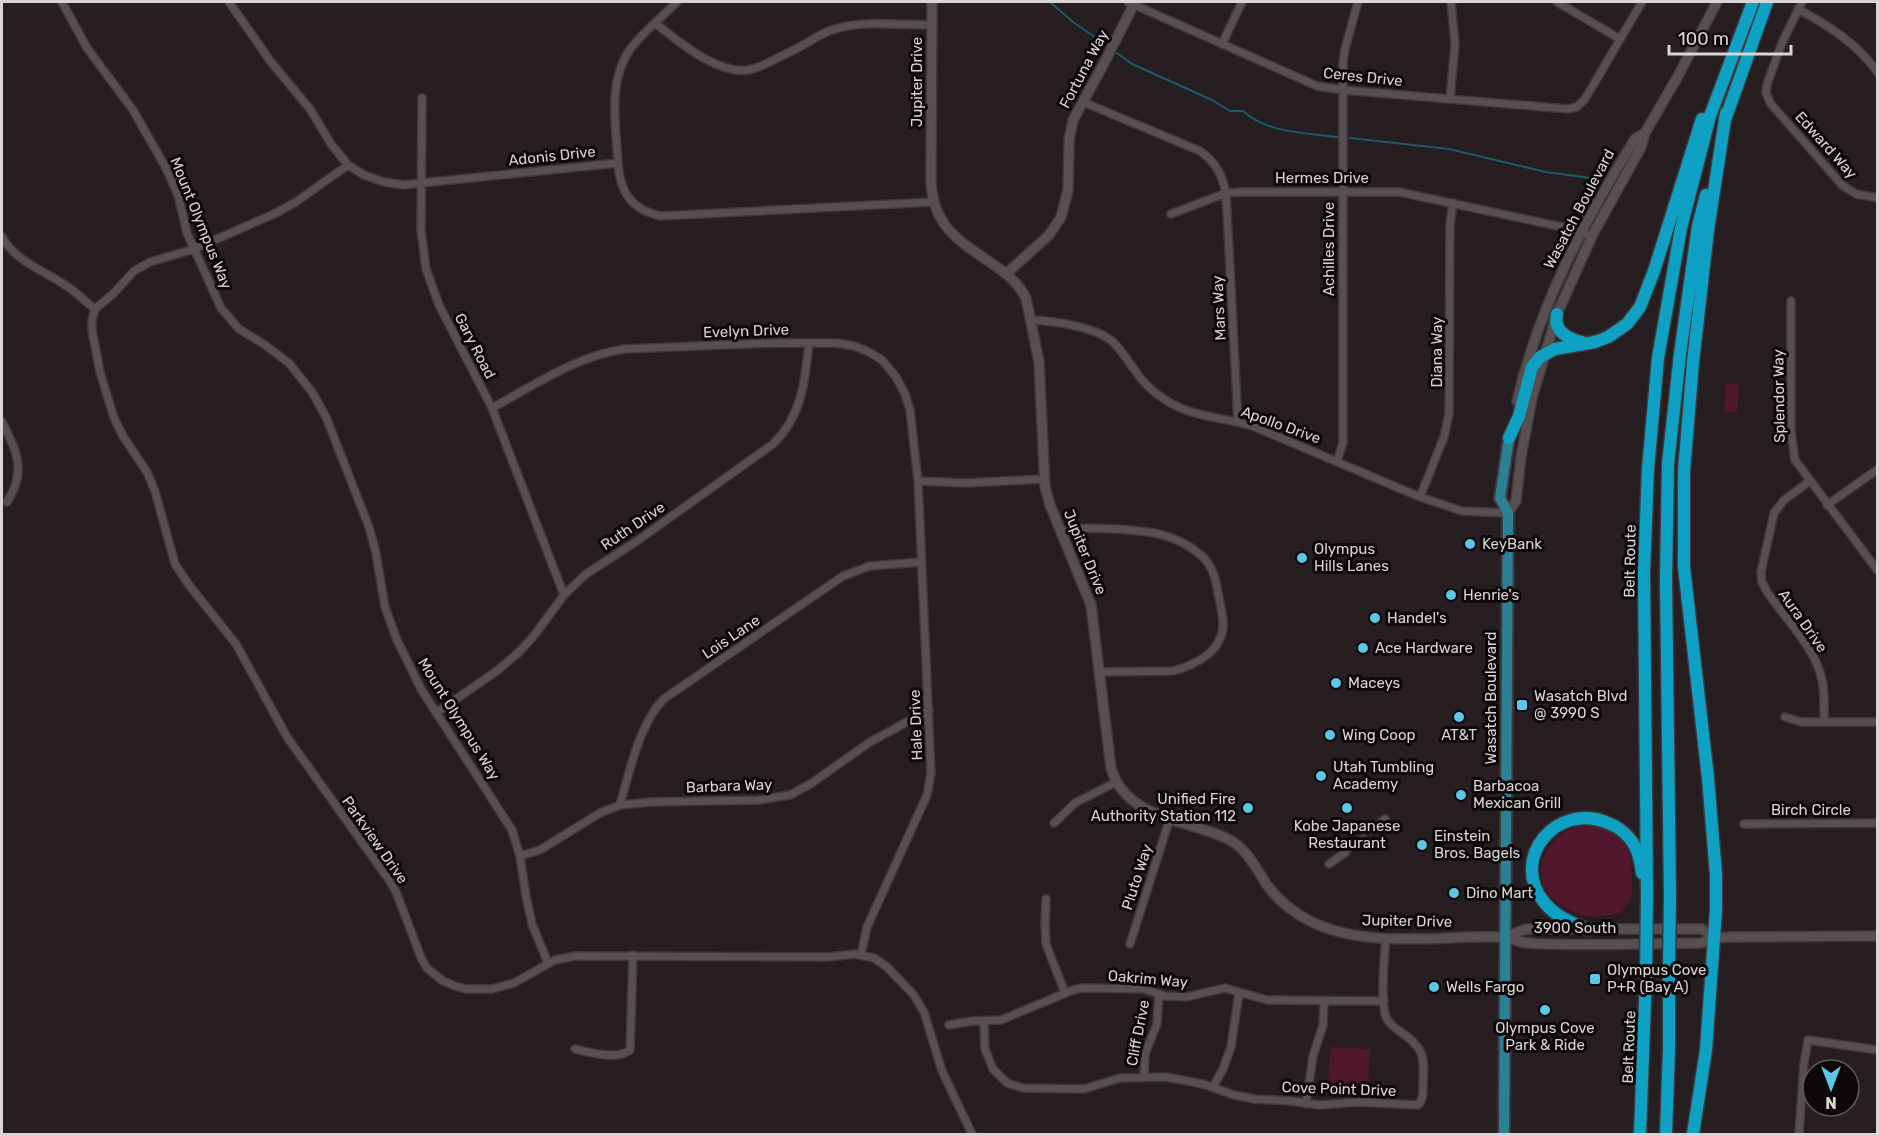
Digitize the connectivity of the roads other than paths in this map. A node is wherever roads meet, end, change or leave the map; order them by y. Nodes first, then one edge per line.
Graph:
1 (62, 2) edge
2 (229, 2) edge
3 (677, 2) edge
4 (932, 2) edge
5 (1132, 2) edge
6 (1242, 2) edge
7 (1358, 2) edge
8 (1451, 2) edge
9 (1557, 2) edge
10 (1641, 2) edge
11 (1717, 2) edge
12 (1752, 2) edge
13 (1767, 2) edge
14 (1800, 5) edge
15 (655, 23) junction
16 (932, 25) junction
17 (1620, 39) junction
18 (1222, 44) junction
19 (1878, 72) edge
20 (1343, 90) junction
21 (422, 98) dead end
22 (1450, 98) junction
23 (1083, 102) junction
24 (1726, 112) junction
25 (1645, 133) junction
26 (618, 163) junction
27 (348, 165) junction
28 (421, 183) junction
29 (1343, 191) junction
30 (1226, 194) junction
31 (1878, 198) edge
32 (933, 202) junction
33 (1453, 202) junction
34 (1171, 214) dead end
35 (1580, 232) junction
36 (1592, 236) junction
37 (2, 237) edge
38 (194, 249) junction
39 (1007, 273) junction
40 (1791, 301) dead end
41 (95, 309) junction
42 (1557, 314) junction
43 (1031, 320) junction
44 (809, 343) junction
45 (1590, 343) junction
46 (1545, 354) junction
47 (492, 408) junction
48 (2, 422) edge
49 (1238, 422) junction
50 (1509, 438) junction
51 (1337, 461) junction
52 (1878, 469) edge
53 (1044, 479) junction
54 (918, 481) junction
55 (1810, 481) junction
56 (1420, 497) junction
57 (8, 502) dead end
58 (1827, 505) junction
59 (1508, 513) junction
60 (1062, 532) junction
61 (921, 562) junction
62 (1878, 571) edge
63 (564, 595) junction
64 (1100, 672) junction
65 (928, 710) junction
66 (436, 712) junction
67 (1785, 717) dead end
68 (1824, 722) junction
69 (1878, 722) edge
70 (1116, 782) junction
71 (620, 805) junction
72 (1170, 818) junction
73 (1054, 823) dead end
74 (1878, 823) edge
75 (1744, 824) dead end
76 (1345, 853) tunnel mouth
77 (520, 856) junction
78 (1329, 864) dead end
79 (1647, 895) junction
80 (1046, 899) dead end
81 (1587, 929) junction
82 (1878, 936) edge
83 (1505, 937) junction
84 (1386, 938) junction
85 (1714, 938) junction
86 (1130, 944) dead end
87 (861, 954) junction
88 (633, 955) junction
89 (548, 963) junction
90 (1065, 993) junction
91 (1239, 993) junction
92 (1160, 994) junction
93 (1324, 1001) junction
94 (1384, 1001) junction
95 (984, 1021) junction
96 (949, 1025) dead end
97 (575, 1049) dead end
98 (1878, 1050) edge
99 (1144, 1077) junction
100 (1213, 1087) junction
101 (1305, 1104) junction
102 (972, 1134) edge
103 (1504, 1134) edge
104 (1640, 1134) edge
105 (1666, 1134) edge
106 (1693, 1134) edge
107 (1799, 1134) edge

1 - 38 street, Mount Olympus Way
2 - 27 street, Adonis Drive
3 - 15 street
4 - 16 street, Jupiter Drive
5 - 18 street, Ceres Drive
5 - 23 street, Fortuna Way
6 - 18 street
7 - 20 street, Achilles Drive
8 - 22 street
9 - 17 street
10 - 17 street
11 - 25 street, Wasatch Boulevard
12 - 45 highway
12 - 79 highway, Belt Route
13 - 24 highway
14 - 19 street
14 - 31 street, Edward Way
15 - 16 street
15 - 26 street
16 - 32 street, Jupiter Drive
17 - 22 street, Ceres Drive
18 - 20 street, Ceres Drive
20 - 22 street, Ceres Drive
20 - 29 street, Achilles Drive
21 - 28 street, Gary Road
23 - 30 street
23 - 39 street, Fortuna Way
24 - 85 highway
24 - 105 highway, bridge
25 - 35 street, Wasatch Boulevard
25 - 36 street, Wasatch Boulevard
26 - 28 street, Adonis Drive
26 - 32 street, Adonis Drive
27 - 28 street, Adonis Drive
27 - 38 street
28 - 47 street, Gary Road
29 - 30 street, Hermes Drive
29 - 33 street, Hermes Drive
29 - 51 street, Achilles Drive
30 - 34 street, Hermes Drive
30 - 49 street, Mars Way
32 - 39 street, Jupiter Drive
33 - 35 street, Hermes Drive
33 - 56 street, Diana Way
35 - 36 street, Hermes Drive
35 - 50 street, Wasatch Boulevard
36 - 42 street, Wasatch Boulevard
37 - 41 street
38 - 41 street
38 - 66 street, Mount Olympus Way
39 - 43 street, Jupiter Drive
40 - 55 street, Splendor Way
41 - 89 street, Parkview Drive
42 - 45 highway
42 - 46 street, Wasatch Boulevard
43 - 49 street, Apollo Drive
43 - 53 street, Jupiter Drive
44 - 47 street, Evelyn Drive
44 - 54 street, Evelyn Drive
44 - 63 street, Ruth Drive
45 - 46 highway
46 - 50 highway
46 - 59 street, Wasatch Boulevard
47 - 63 street, Gary Road
48 - 57 street
49 - 51 street, Apollo Drive
50 - 59 main road, Wasatch Boulevard
51 - 56 street, Apollo Drive
52 - 58 street
53 - 54 street
53 - 60 street, Jupiter Drive
54 - 61 street, Hale Drive
55 - 58 street, Splendor Way
55 - 68 street, Aura Drive
56 - 59 street, Apollo Drive
58 - 62 street, Splendor Way
59 - 83 main road, Wasatch Boulevard
60 - 64 street, Jupiter Drive
60 - 64 street
61 - 65 street, Hale Drive
61 - 71 street, Lois Lane
63 - 66 street, Ruth Drive
64 - 70 street, Jupiter Drive
65 - 71 street, Barbara Way
65 - 87 street, Hale Drive
66 - 77 street, Mount Olympus Way
67 - 68 street
68 - 69 street
70 - 72 street, Jupiter Drive
70 - 73 street
71 - 77 street, Barbara Way
72 - 84 street, Jupiter Drive
72 - 86 street, Pluto Way
74 - 75 street, Birch Circle
76 - 78 street
77 - 89 street, Mount Olympus Way
79 - 81 highway
79 - 104 highway, Belt Route, bridge
80 - 90 street
81 - 83 street, 3900 South
81 - 85 street, 3900 South
82 - 85 street, 3900 South
83 - 84 street, Jupiter Drive
83 - 85 street, 3900 South
83 - 103 main road, Wasatch Boulevard
84 - 94 street, Cove Point Drive
85 - 106 highway
87 - 88 street, Parkview Drive
87 - 102 street
88 - 89 street, Parkview Drive
88 - 97 street
90 - 92 street, Oakrim Way
90 - 95 street, Oakrim Way
91 - 92 street, Oakrim Way
91 - 93 street, Oakrim Way
91 - 100 street
92 - 99 street, Cliff Drive
93 - 94 street, Oakrim Way
93 - 101 street
94 - 101 street, Cove Point Drive
95 - 96 street, Oakrim Way
95 - 99 street, Cove Point Drive
98 - 107 street
99 - 100 street, Cove Point Drive
100 - 101 street, Cove Point Drive

